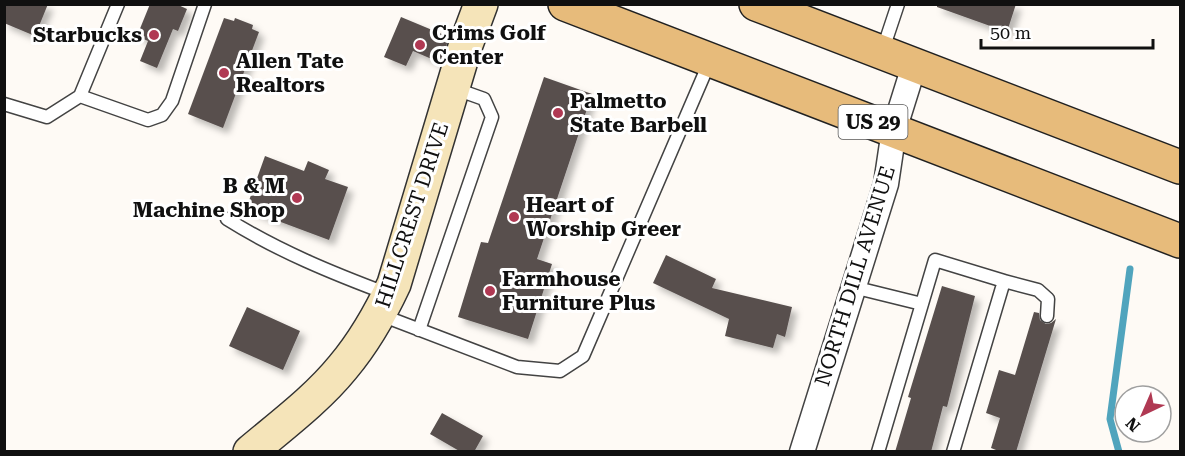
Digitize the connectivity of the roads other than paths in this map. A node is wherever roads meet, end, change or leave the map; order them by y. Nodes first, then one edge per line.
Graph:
1 (117, 4) edge
2 (205, 4) edge
3 (481, 4) edge
4 (565, 4) edge
5 (756, 4) edge
6 (898, 4) edge
7 (882, 54) junction
8 (710, 60) junction
9 (914, 66) junction
10 (453, 88) junction
11 (80, 96) junction
12 (4, 104) edge
13 (894, 130) junction
14 (1180, 167) edge
15 (227, 219) dead end
16 (1180, 241) edge
17 (1004, 281) junction
18 (854, 288) junction
19 (384, 304) junction
20 (922, 304) junction
21 (1047, 316) dead end
22 (419, 330) junction
23 (250, 452) edge
24 (802, 452) edge
25 (878, 452) edge
26 (953, 452) edge

1 - 11 lane
2 - 11 lane
3 - 10 street, HILLCREST DRIVE
4 - 8 main road, US 29
5 - 7 main road
6 - 7 lane
7 - 9 main road
8 - 13 main road, US 29
8 - 22 lane
9 - 13 street, NORTH DILL AVENUE
9 - 14 main road
10 - 19 street, HILLCREST DRIVE
10 - 22 lane
11 - 12 lane
13 - 16 main road, US 29
13 - 18 street, NORTH DILL AVENUE
15 - 19 lane
17 - 20 lane
17 - 21 lane
17 - 26 lane
18 - 20 lane
18 - 24 street, NORTH DILL AVENUE
19 - 22 lane
19 - 23 street, HILLCREST DRIVE
20 - 25 lane

